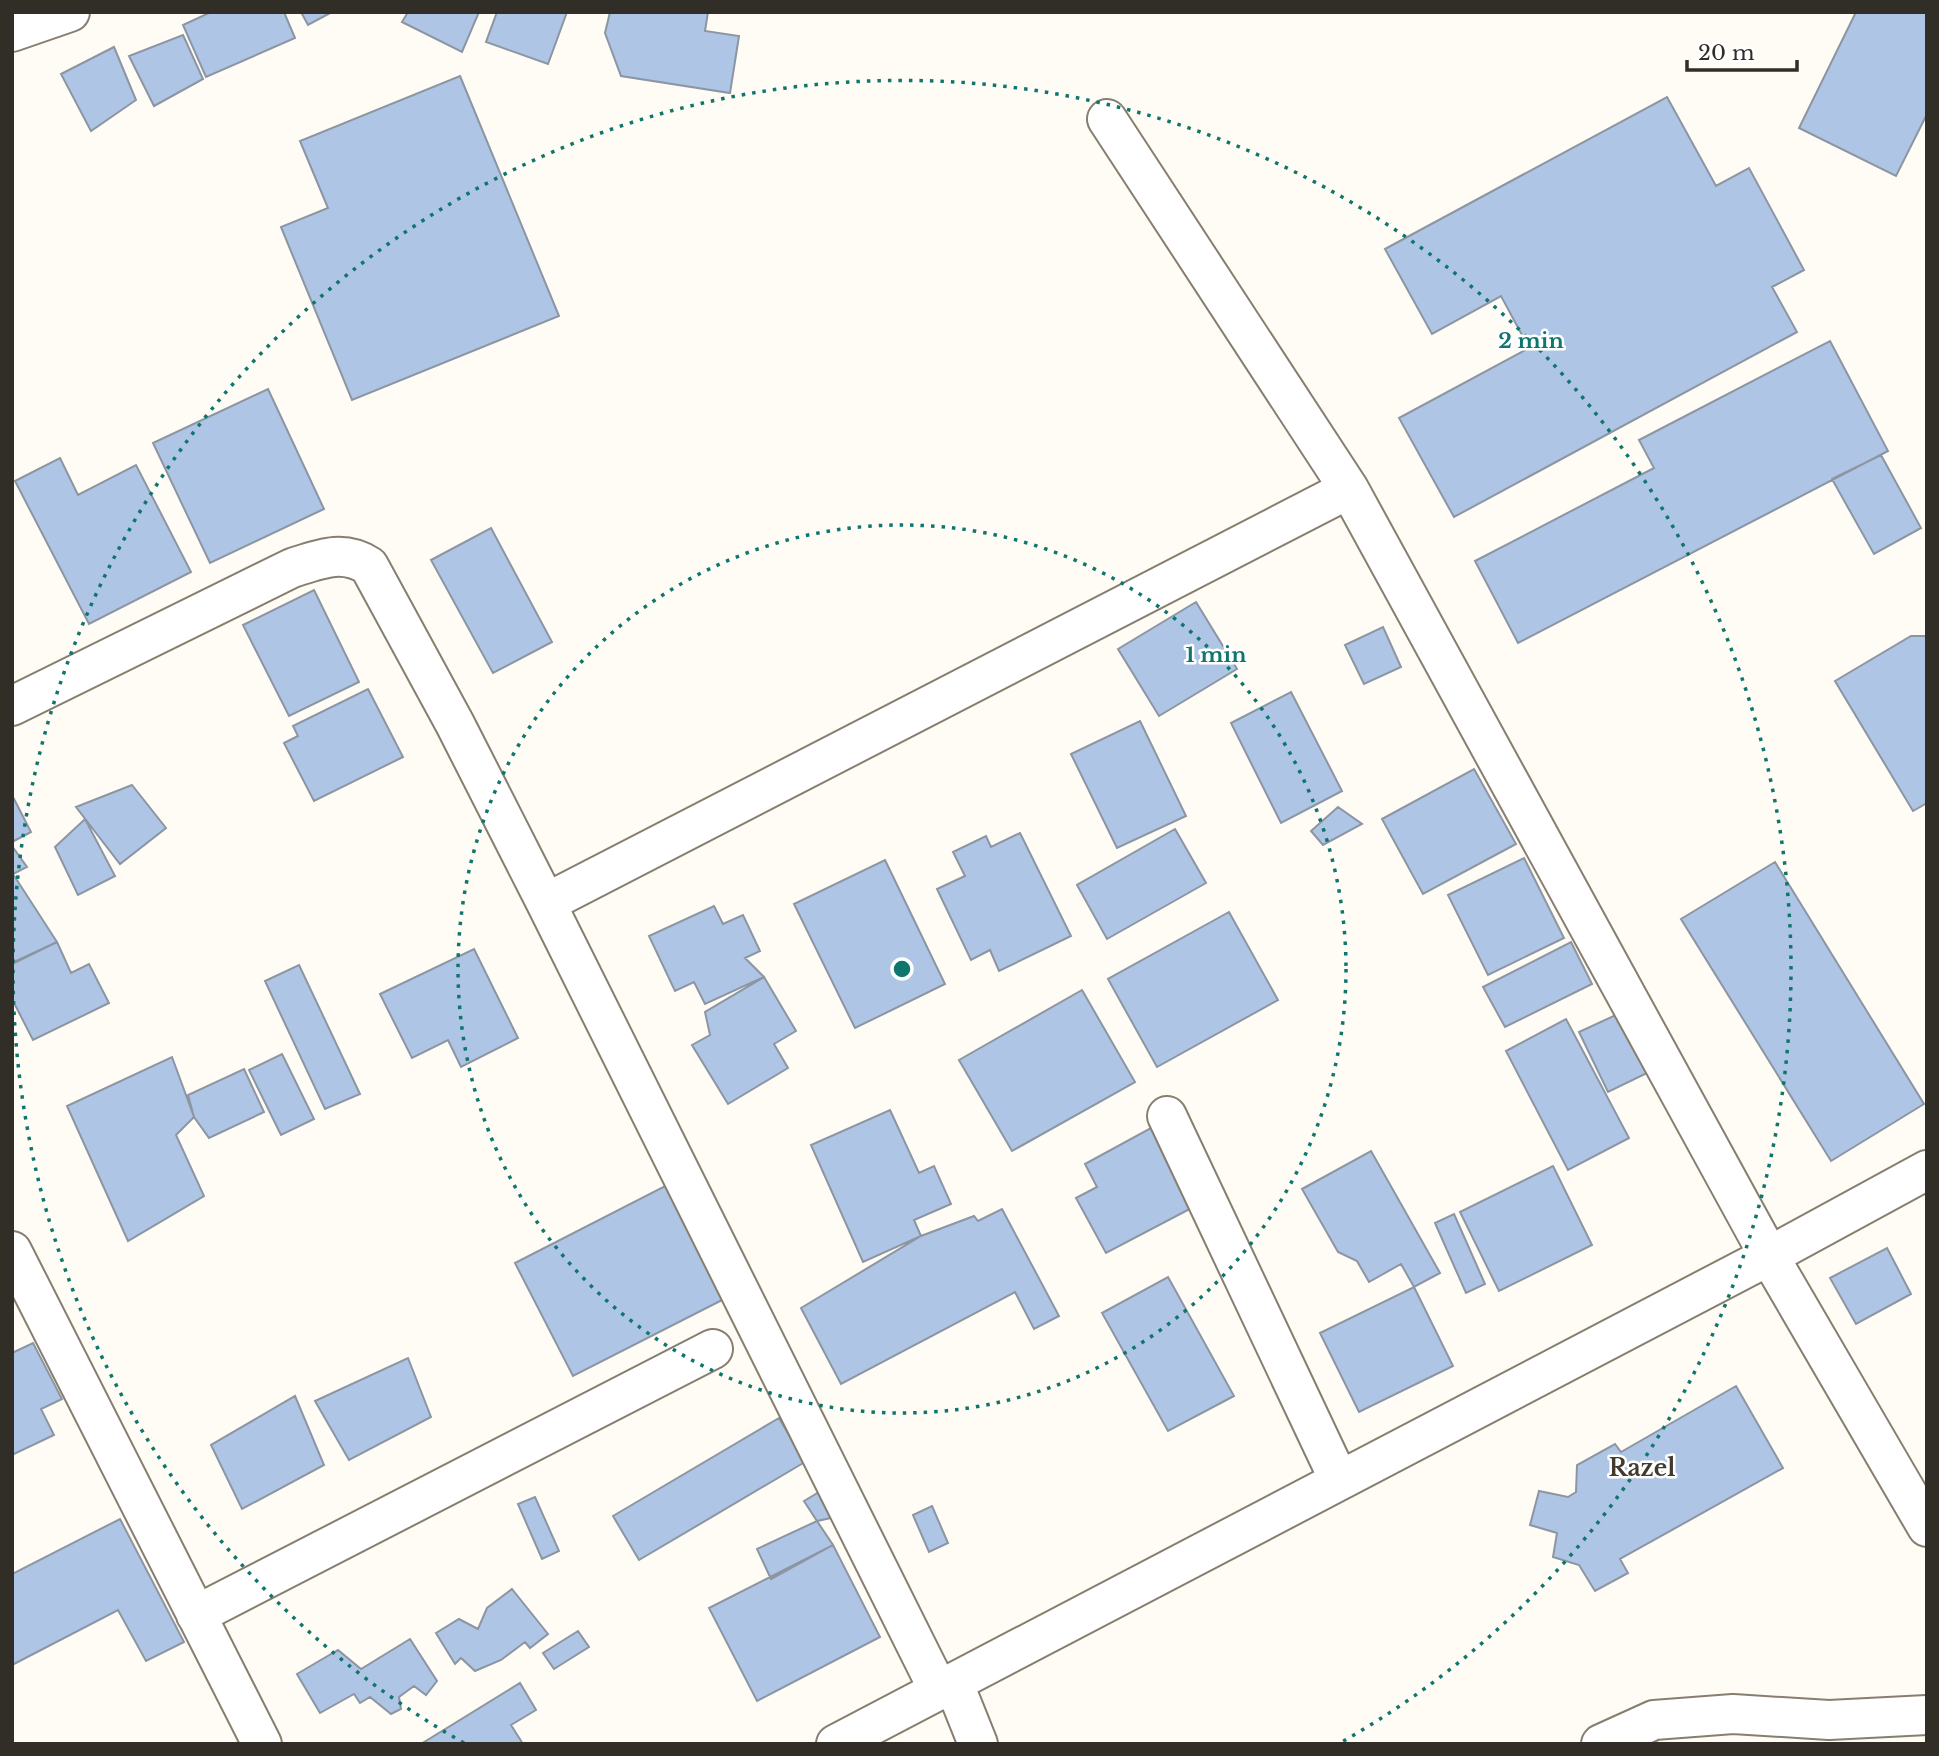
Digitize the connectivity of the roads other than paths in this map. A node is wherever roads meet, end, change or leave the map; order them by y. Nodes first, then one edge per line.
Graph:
1 (70, 12) edge
2 (12, 32) edge
3 (1107, 119) dead end
4 (1349, 489) junction
5 (12, 706) edge
6 (546, 902) junction
7 (1167, 1116) dead end
8 (1927, 1170) edge
9 (12, 1251) edge
10 (1769, 1256) junction
11 (713, 1349) dead end
12 (1339, 1480) junction
13 (1927, 1527) edge
14 (196, 1615) junction
15 (947, 1687) junction
16 (1927, 1715) edge
17 (262, 1744) edge
18 (836, 1744) edge
19 (978, 1744) edge
20 (1601, 1744) edge

1 - 2 street
3 - 4 street
4 - 6 street
4 - 10 street
5 - 6 street
6 - 15 street
7 - 12 street
8 - 10 street
9 - 14 street
10 - 12 street
10 - 13 street
11 - 14 street
12 - 15 street
14 - 17 street
15 - 18 street
15 - 19 street
16 - 20 street

